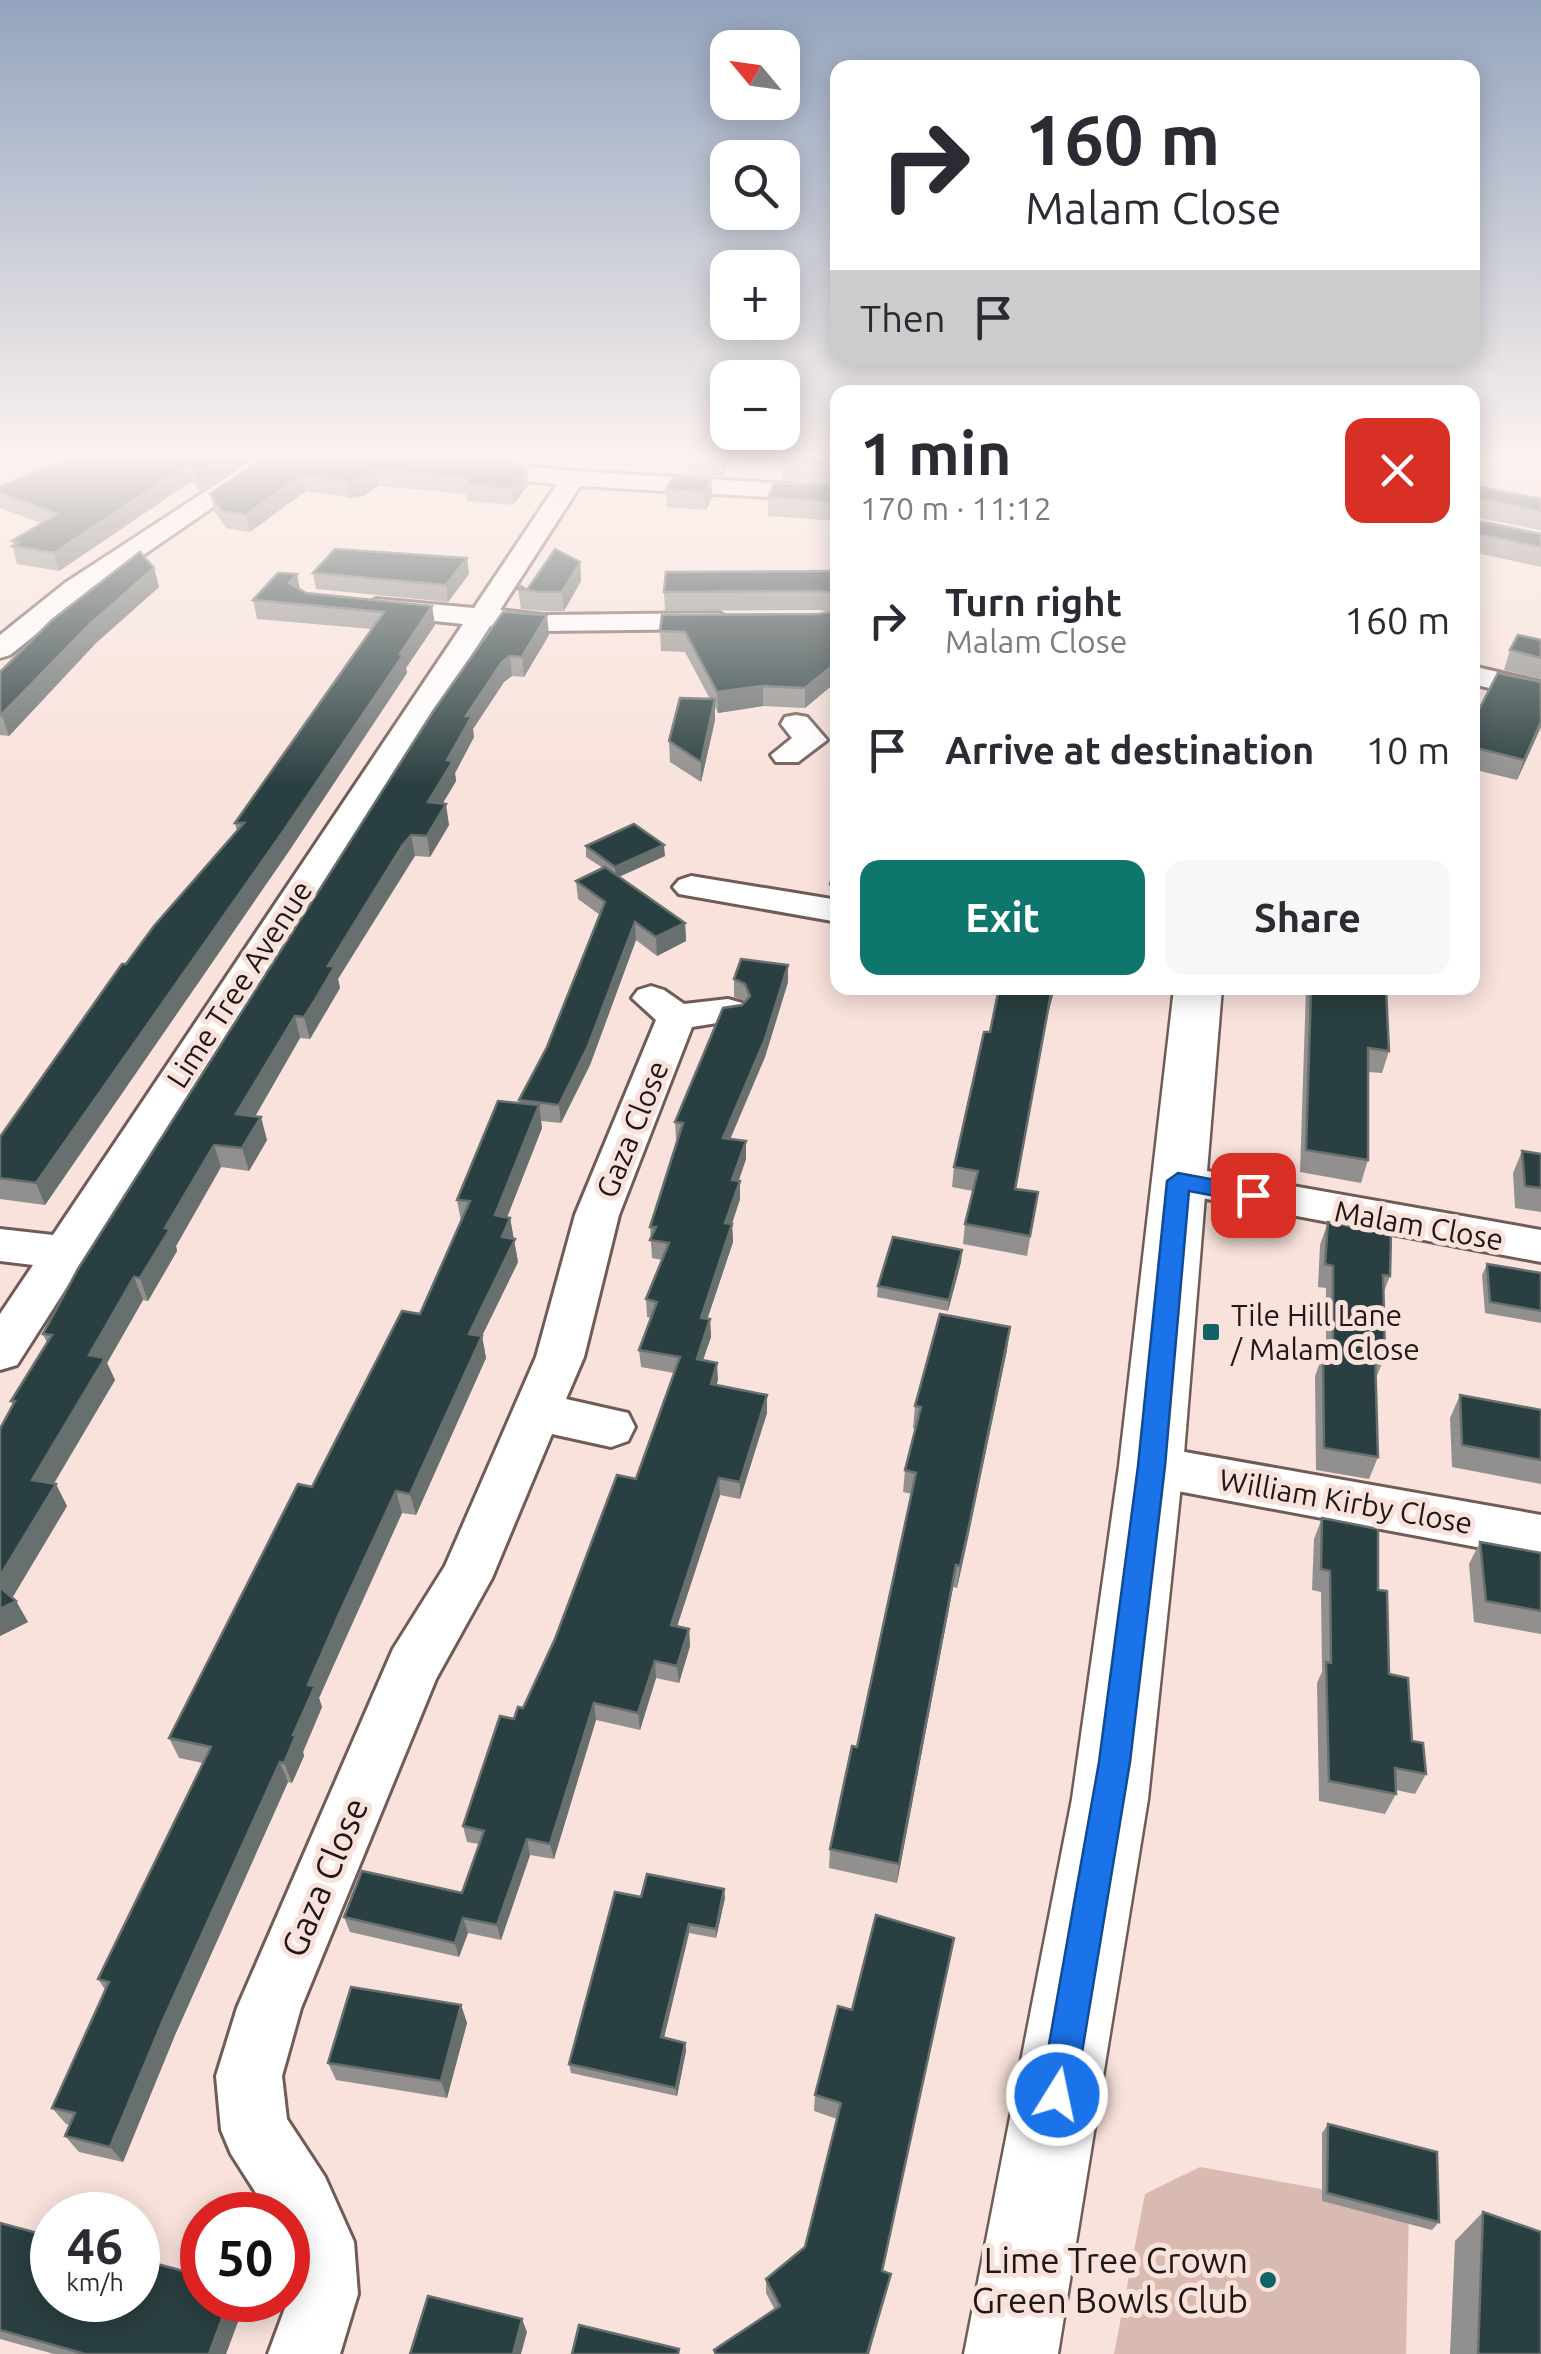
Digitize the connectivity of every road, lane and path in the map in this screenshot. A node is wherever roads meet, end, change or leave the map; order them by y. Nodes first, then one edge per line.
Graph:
1 (108, 567) edge
2 (513, 567) edge
3 (347, 604) edge
4 (479, 617) junction
5 (740, 621) edge
6 (0, 649) edge
7 (1480, 677) edge
8 (1541, 691) edge
9 (691, 887) dead end
10 (830, 911) edge
11 (1197, 995) edge
12 (685, 1009) dead end
13 (1178, 1181) junction
14 (0, 1244) edge
15 (1541, 1246) edge
16 (64, 1253) junction
17 (0, 1352) edge
18 (537, 1412) junction
19 (610, 1427) dead end
20 (1151, 1466) junction
21 (1541, 1537) edge
22 (304, 2354) edge
23 (1012, 2354) edge

1 - 6 street
2 - 4 street, Lime Tree Avenue
3 - 4 street
4 - 5 street
4 - 16 street, Lime Tree Avenue
7 - 8 street
9 - 10 street
11 - 13 main road
12 - 18 street, Gaza Close
13 - 15 street, Malam Close
13 - 20 main road
14 - 16 street
16 - 17 street, Lime Tree Avenue
18 - 19 street
18 - 22 street, Gaza Close
20 - 21 street, William Kirby Close
20 - 23 main road

